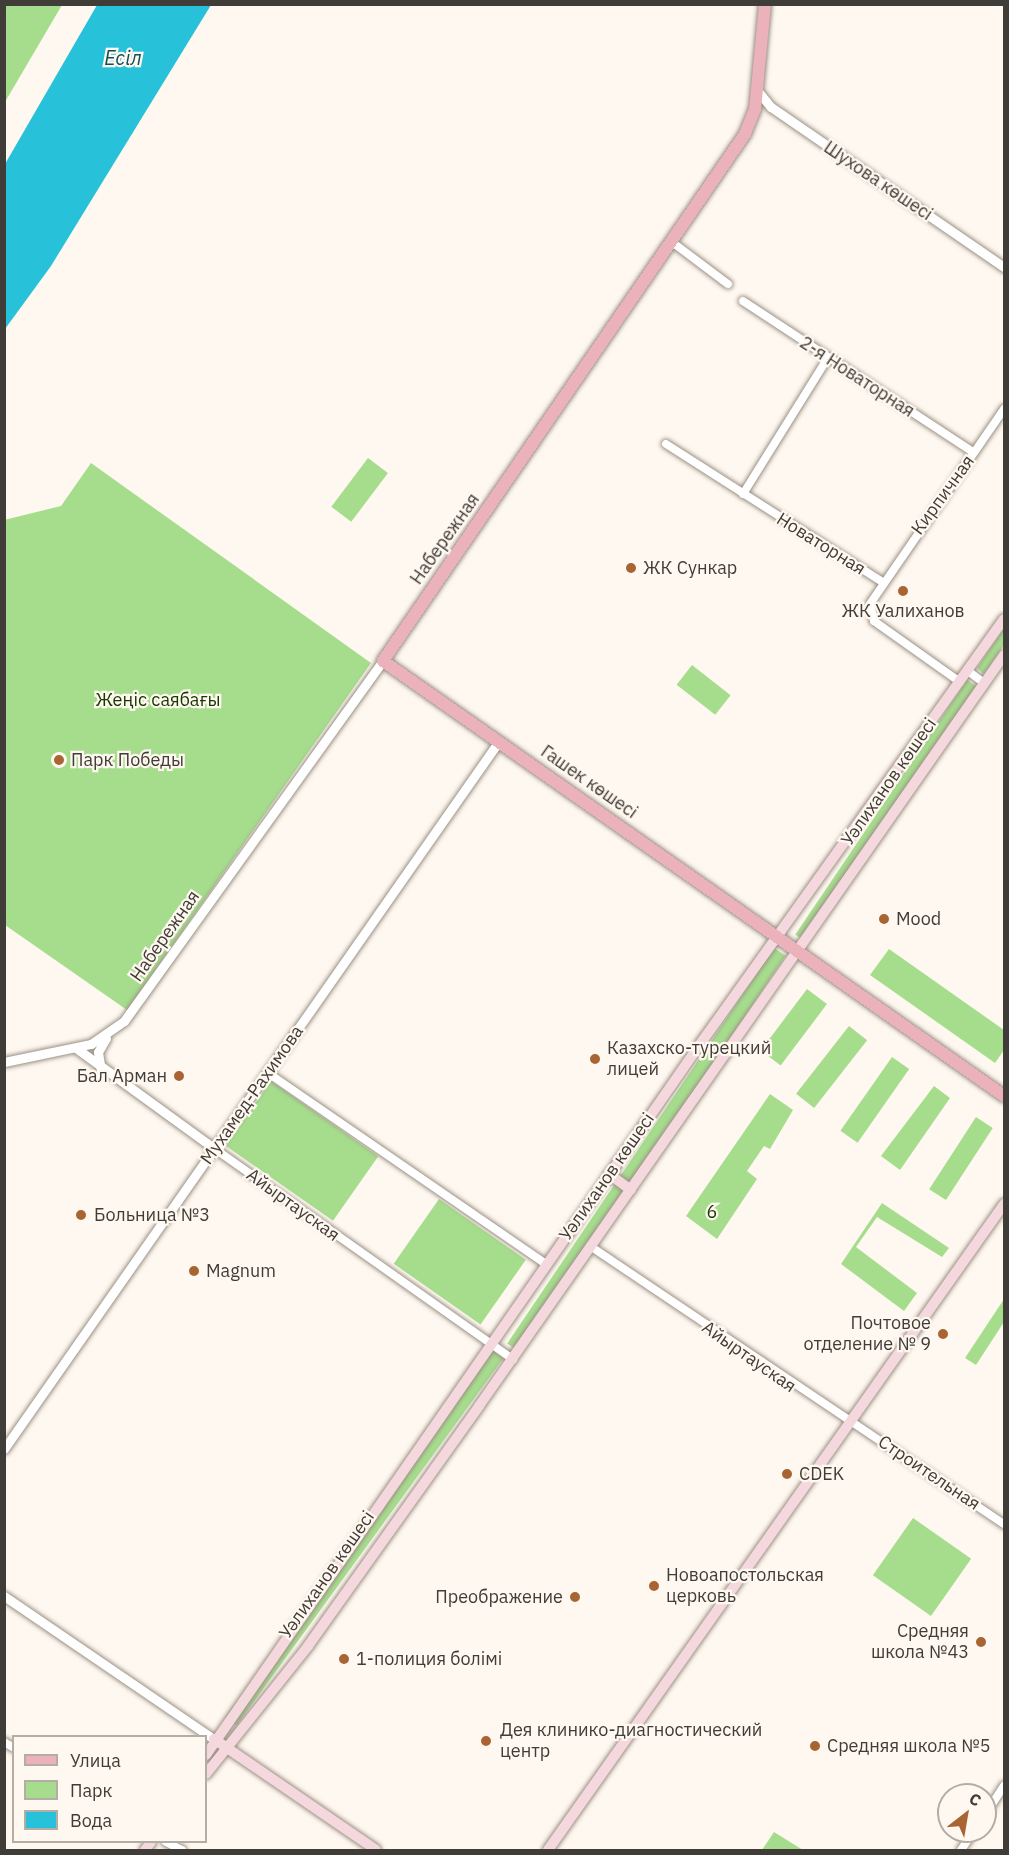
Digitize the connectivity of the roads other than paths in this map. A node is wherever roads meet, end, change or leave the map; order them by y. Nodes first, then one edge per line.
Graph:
1 (765, 4) edge
2 (757, 90) junction
3 (776, 111) junction
4 (745, 134) junction
5 (672, 242) junction
6 (1005, 267) edge
7 (728, 284) dead end
8 (743, 301) dead end
9 (827, 359) junction
10 (1005, 409) edge
11 (666, 444) dead end
12 (974, 452) junction
13 (743, 494) junction
14 (881, 581) junction
15 (1005, 619) edge
16 (1005, 655) edge
17 (383, 661) junction
18 (968, 671) junction
19 (960, 682) junction
20 (984, 683) junction
21 (499, 741) junction
22 (776, 935) junction
23 (798, 951) junction
24 (106, 1037) junction
25 (76, 1048) junction
26 (4, 1062) edge
27 (101, 1071) junction
28 (267, 1073) junction
29 (1005, 1096) edge
30 (215, 1149) junction
31 (609, 1174) junction
32 (631, 1190) junction
33 (1005, 1204) edge
34 (590, 1246) junction
35 (546, 1264) junction
36 (490, 1343) junction
37 (513, 1359) junction
38 (852, 1424) junction
39 (4, 1449) edge
40 (1005, 1524) edge
41 (4, 1596) edge
42 (214, 1739) junction
43 (230, 1750) junction
44 (207, 1753) edge
45 (207, 1773) edge
46 (168, 1843) edge
47 (370, 1849) edge
48 (182, 1851) edge
49 (548, 1851) edge

1 - 2 main road, Набережная
2 - 3 street, Шухова көшесі
2 - 4 main road, Набережная
3 - 4 street
3 - 6 street, Шухова көшесі
4 - 5 main road, Набережная
5 - 7 street
5 - 17 main road, Набережная
8 - 9 street, 2-я Новаторная
9 - 12 street, 2-я Новаторная
9 - 13 street
10 - 12 street, Кирпичная
11 - 13 street, Новаторная
12 - 14 street, Кирпичная
13 - 14 street, Новаторная
14 - 19 street, Новаторная
15 - 18 main road, Уәлиханов көшесі
16 - 20 main road, Уәлиханов көшесі
17 - 21 main road, Гашек көшесі
17 - 24 street, Набережная
18 - 19 main road, Уәлиханов көшесі
18 - 20 street
19 - 22 main road, Уәлиханов көшесі
20 - 23 main road, Уәлиханов көшесі
21 - 22 main road, Гашек көшесі
21 - 28 street, Мухамед-Рахимова
22 - 23 main road, Гашек көшесі
22 - 31 main road, Уәлиханов көшесі
23 - 29 main road, Гашек көшесі
23 - 32 main road, Уәлиханов көшесі
24 - 25 street, Набережная
24 - 27 street
25 - 26 street, Набережная
25 - 27 street, Айыртауская
27 - 30 street, Айыртауская
28 - 30 street, Мухамед-Рахимова
28 - 35 street
30 - 36 street, Айыртауская
30 - 39 street, Мухамед-Рахимова
31 - 32 main road
31 - 35 main road, Уәлиханов көшесі
32 - 34 main road, Уәлиханов көшесі
33 - 38 main road
34 - 37 main road, Уәлиханов көшесі
34 - 38 street, Айыртауская
35 - 36 main road, Уәлиханов көшесі
36 - 37 street, Айыртауская
36 - 42 main road, Уәлиханов көшесі
37 - 43 main road, Уәлиханов көшесі
38 - 40 street, Строительная
38 - 49 main road
41 - 42 street
42 - 43 main road
42 - 44 main road, Уәлиханов көшесі
43 - 45 main road, Уәлиханов көшесі
43 - 47 main road
46 - 48 street

